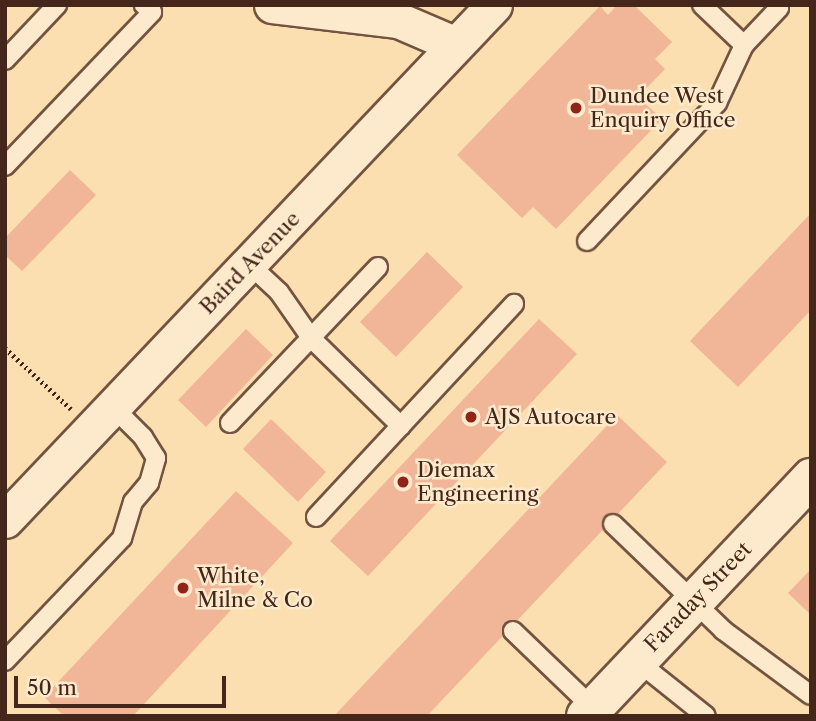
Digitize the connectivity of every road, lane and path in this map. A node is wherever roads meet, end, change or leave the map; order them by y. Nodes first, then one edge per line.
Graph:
1 (57, 5) edge
2 (144, 5) edge
3 (272, 5) edge
4 (494, 5) edge
5 (702, 5) edge
6 (776, 5) edge
7 (744, 45) junction
8 (456, 46) junction
9 (5, 60) edge
10 (5, 166) edge
11 (587, 242) dead end
12 (249, 264) junction
13 (378, 267) dead end
14 (514, 304) dead end
15 (311, 338) junction
16 (5, 348) edge
17 (103, 418) junction
18 (230, 423) dead end
19 (401, 426) junction
20 (811, 478) edge
21 (316, 517) dead end
22 (5, 520) edge
23 (613, 524) dead end
24 (693, 602) junction
25 (513, 631) dead end
26 (5, 661) edge
27 (637, 661) junction
28 (811, 695) edge
29 (589, 712) edge
30 (706, 716) edge

1 - 9 lane
2 - 10 lane
3 - 8 street
4 - 8 street, Baird Avenue
5 - 7 lane
6 - 7 lane
7 - 11 lane
8 - 12 street, Baird Avenue
12 - 15 lane
12 - 17 street, Baird Avenue
13 - 15 lane
14 - 19 lane
15 - 18 lane
15 - 19 lane
16 - 17 path
17 - 22 street, Baird Avenue
17 - 26 lane
19 - 21 lane
20 - 24 street, Faraday Street
23 - 24 lane
24 - 27 street, Faraday Street
24 - 28 lane
25 - 29 lane
27 - 29 street, Faraday Street
27 - 30 lane

